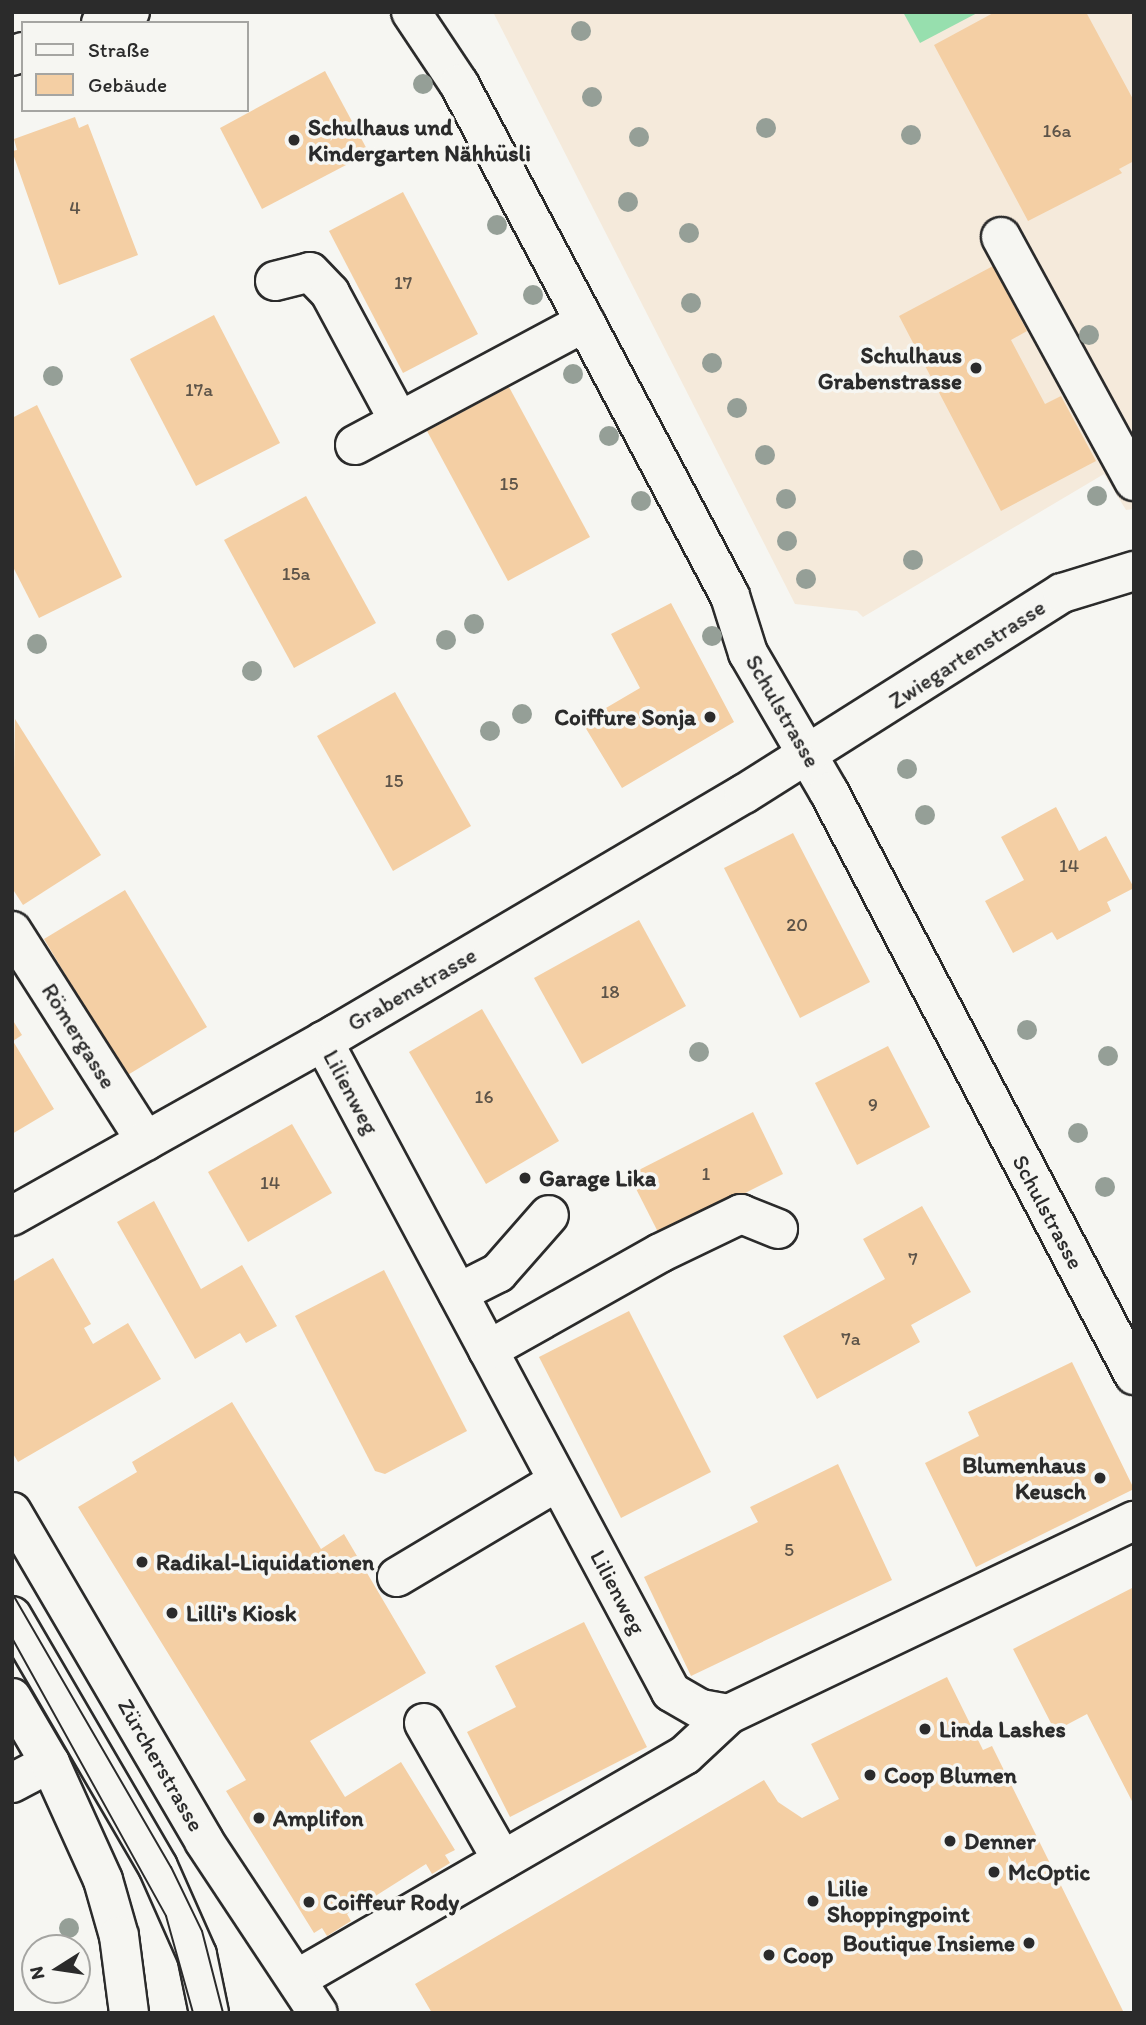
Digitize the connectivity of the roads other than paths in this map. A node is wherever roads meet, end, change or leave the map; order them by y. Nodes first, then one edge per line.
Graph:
1 (130, 12) edge
2 (411, 12) edge
3 (107, 21) edge
4 (1001, 237) dead end
5 (275, 281) dead end
6 (585, 322) junction
7 (399, 421) junction
8 (355, 445) dead end
9 (1134, 481) edge
10 (1134, 571) edge
11 (808, 755) junction
12 (13, 934) edge
13 (323, 1041) junction
14 (146, 1141) junction
15 (549, 1215) dead end
16 (12, 1216) edge
17 (778, 1229) dead end
18 (457, 1293) junction
19 (488, 1350) junction
20 (1134, 1375) edge
21 (558, 1481) junction
22 (12, 1512) edge
23 (1134, 1521) edge
24 (397, 1577) dead end
25 (12, 1616) edge
26 (12, 1698) edge
27 (729, 1714) junction
28 (424, 1723) dead end
29 (50, 1763) junction
30 (12, 1783) edge
31 (502, 1860) junction
32 (296, 1979) junction
33 (129, 2013) edge
34 (209, 2013) edge
35 (318, 2013) edge

1 - 3 street
2 - 6 street, Schulstrasse
4 - 9 street
5 - 7 street
6 - 7 street
6 - 11 street, Schulstrasse
7 - 8 street
10 - 11 street, Zwiegartenstrasse
11 - 13 street, Grabenstrasse
11 - 20 street, Schulstrasse
12 - 14 street, Römergasse
13 - 14 street, Grabenstrasse
13 - 18 street, Lilienweg
14 - 16 street, Grabenstrasse
15 - 18 street
17 - 19 street
18 - 19 street, Lilienweg
19 - 21 street, Lilienweg
21 - 24 street
21 - 27 street, Lilienweg
22 - 32 street, Zürcherstrasse
23 - 27 street
25 - 34 street
26 - 29 street
27 - 31 street
28 - 31 street
29 - 30 street
29 - 33 street
31 - 32 street
32 - 35 street, Zürcherstrasse

